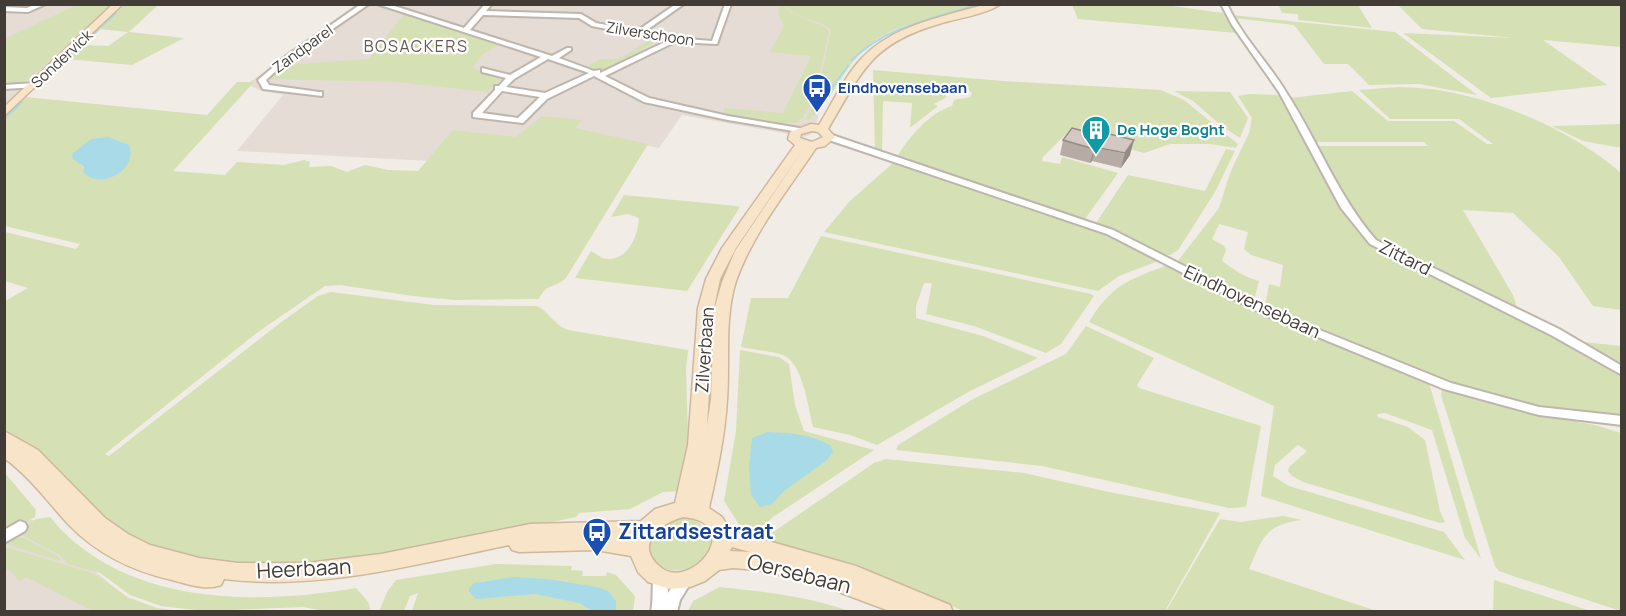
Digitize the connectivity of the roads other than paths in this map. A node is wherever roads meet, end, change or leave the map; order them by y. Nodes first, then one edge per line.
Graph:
1 (43, 4) edge
2 (119, 4) edge
3 (366, 4) edge
4 (380, 4) edge
5 (489, 4) edge
6 (547, 4) edge
7 (681, 4) edge
8 (728, 4) edge
9 (986, 4) edge
10 (997, 4) edge
11 (1224, 4) edge
12 (4, 9) edge
13 (482, 13) junction
14 (540, 15) junction
15 (464, 31) junction
16 (635, 33) junction
17 (620, 40) dead end
18 (674, 40) junction
19 (568, 49) dead end
20 (550, 58) junction
21 (485, 70) dead end
22 (599, 74) junction
23 (511, 77) junction
24 (35, 85) junction
25 (4, 87) edge
26 (498, 88) junction
27 (319, 94) dead end
28 (547, 96) junction
29 (4, 112) edge
30 (812, 136) junction
31 (1622, 371) edge
32 (1622, 421) edge
33 (4, 437) edge
34 (4, 448) edge
35 (691, 510) junction
36 (20, 527) dead end
37 (645, 529) junction
38 (723, 536) junction
39 (4, 537) edge
40 (638, 549) junction
41 (714, 562) junction
42 (660, 577) junction
43 (686, 579) junction
44 (658, 612) edge
45 (669, 612) edge
46 (915, 612) edge
47 (944, 612) edge

1 - 12 street
2 - 24 main road, Sondervick
3 - 27 street, Zandparel
4 - 15 street, Eindhovensebaan
5 - 13 street
6 - 14 street
7 - 16 street
8 - 18 street, Zilverschoon
9 - 30 main road, Zilverbaan
10 - 30 main road, Zilverbaan
11 - 31 street, Zittard
13 - 14 street, Zilverschoon
13 - 15 street
14 - 16 street, Zilverschoon
15 - 20 street, Eindhovensebaan
16 - 17 street
16 - 18 street, Zilverschoon
18 - 22 street
19 - 20 street
20 - 22 street, Eindhovensebaan
20 - 23 street
21 - 23 street
22 - 28 street
22 - 30 street, Eindhovensebaan
23 - 26 street
24 - 25 street
24 - 29 main road, Sondervick
26 - 28 street
26 - 28 street
30 - 32 street, Eindhovensebaan
30 - 35 main road, Zilverbaan
33 - 37 main road, Heerbaan
34 - 40 main road, Heerbaan
35 - 37 main road
35 - 38 main road
36 - 39 street
37 - 40 main road
38 - 41 main road
38 - 47 main road, Oersebaan
40 - 42 main road
41 - 43 main road
41 - 46 main road, Oersebaan
42 - 43 main road
42 - 44 street
43 - 45 street

